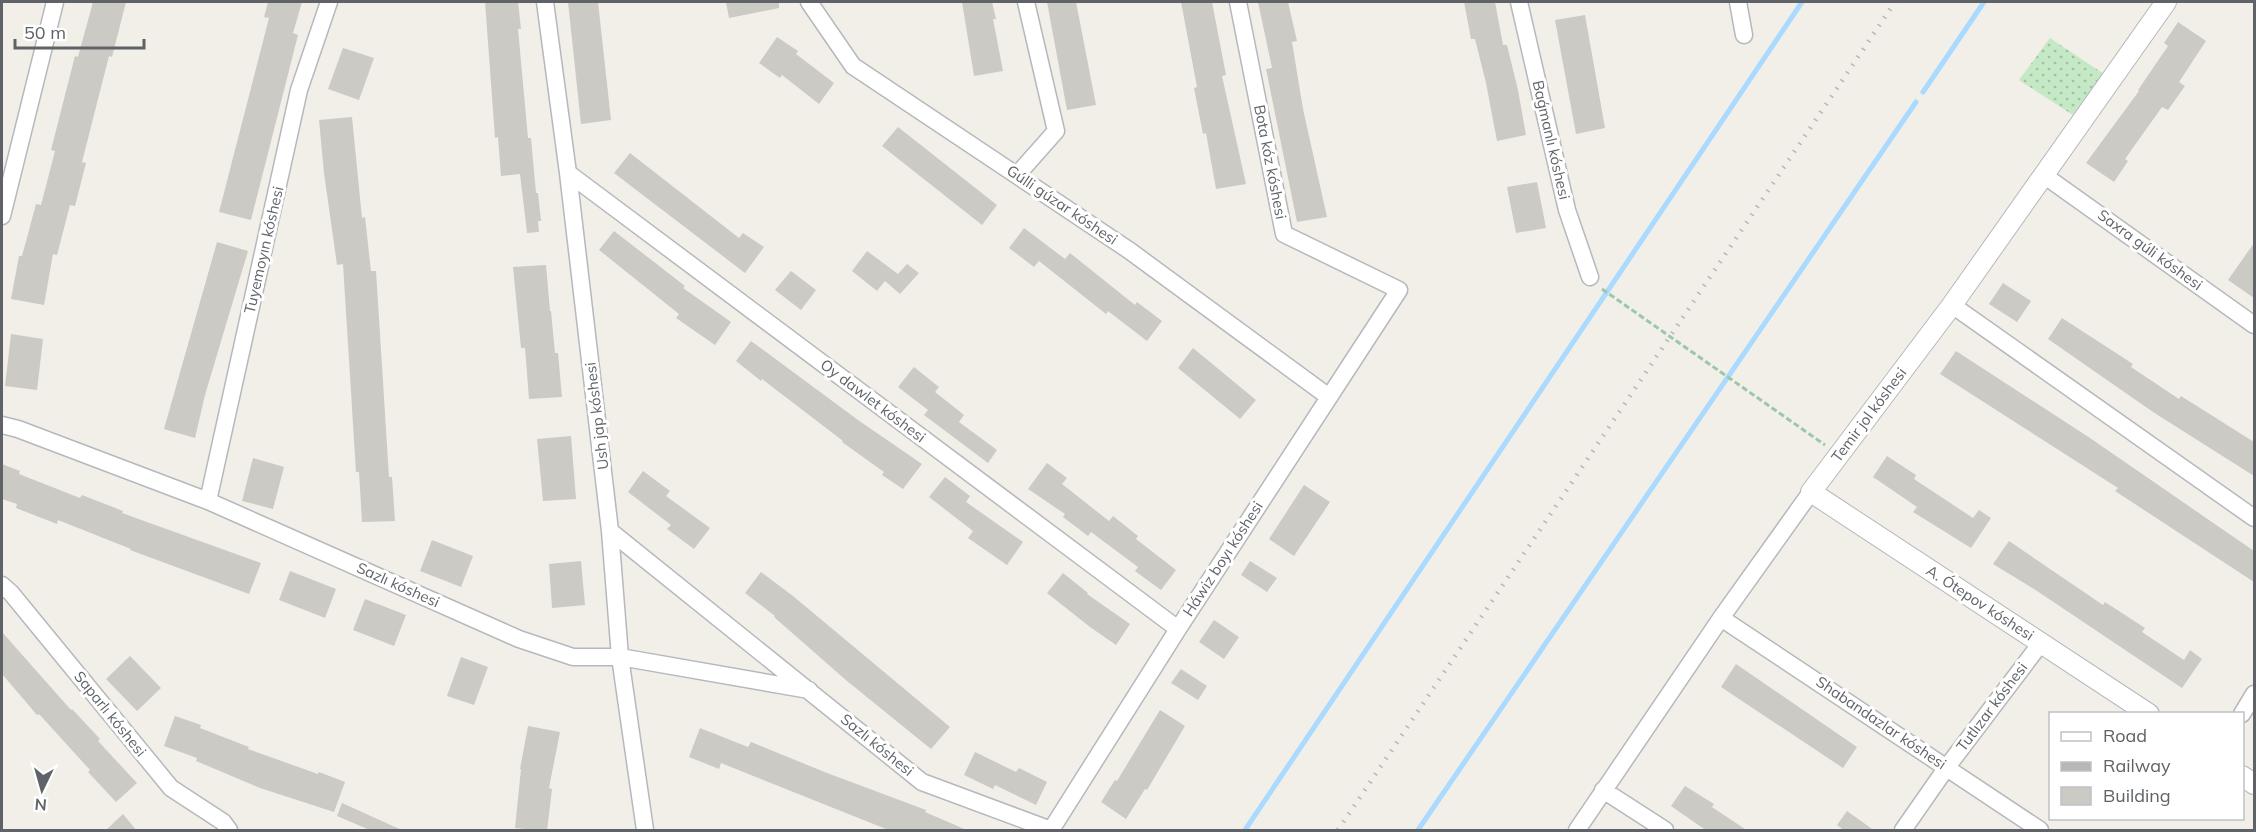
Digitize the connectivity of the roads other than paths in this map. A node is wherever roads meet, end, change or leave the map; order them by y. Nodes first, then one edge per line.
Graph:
1 (55, 2) edge
2 (329, 2) edge
3 (545, 2) edge
4 (809, 2) edge
5 (1026, 2) edge
6 (1238, 2) edge
7 (1519, 2) edge
8 (1738, 2) edge
9 (2166, 2) edge
10 (1744, 34) dead end
11 (568, 173) junction
12 (1017, 175) junction
13 (2045, 176) junction
14 (2, 216) edge
15 (1590, 277) road end
16 (1399, 290) joint
17 (1952, 305) junction
18 (2254, 325) edge
19 (1329, 398) junction
20 (2, 425) edge
21 (1811, 492) junction
22 (208, 501) junction
23 (2254, 518) edge
24 (610, 531) junction
25 (2, 585) edge
26 (1721, 618) junction
27 (1178, 629) junction
28 (2040, 643) junction
29 (620, 657) junction
30 (809, 690) junction
31 (2254, 694) edge
32 (2146, 712) edge
33 (2243, 712) edge
34 (1947, 767) junction
35 (1603, 789) junction
36 (1051, 830) edge
37 (229, 831) edge
38 (645, 831) edge
39 (1577, 831) edge
40 (1665, 831) edge
41 (1903, 831) edge
42 (2040, 831) edge

1 - 14 street
2 - 22 street, Tuyemoyın kóshesi
3 - 11 street, Ush jap kóshesi
4 - 12 street, Gúlli gúzar kóshesi
5 - 12 street
6 - 16 street, Bota kóz kóshesi
7 - 15 street, Baǵmanlı kóshesi
8 - 10 street
9 - 13 street, Temir jol kóshesi
11 - 24 street, Ush jap kóshesi
11 - 27 street, Oy dawlet kóshesi
12 - 19 street, Gúlli gúzar kóshesi
13 - 17 street, Temir jol kóshesi
13 - 18 street, Saxra gúli kóshesi
16 - 19 street, Háwiz boyı kóshesi
17 - 21 street, Temir jol kóshesi
17 - 23 street
19 - 27 street, Háwiz boyı kóshesi
20 - 22 street, Sazlı kóshesi
21 - 26 street, Temir jol kóshesi
21 - 28 street, A. Ótepov kóshesi
22 - 29 street, Sazlı kóshesi
24 - 29 street, Ush jap kóshesi
24 - 30 street, Sazlı kóshesi
25 - 37 street, Saparlı kóshesi
26 - 34 street, Shabandazlar kóshesi
26 - 35 street, Temir jol kóshesi
27 - 36 street, Háwiz boyı kóshesi
28 - 32 street, A. Ótepov kóshesi
28 - 34 street, Tutlızar kóshesi
29 - 30 street, Sazlı kóshesi
29 - 38 street, Ush jap kóshesi
30 - 36 street, Sazlı kóshesi
31 - 33 street
34 - 41 street, Tutlızar kóshesi
34 - 42 street, Shabandazlar kóshesi
35 - 39 street, Temir jol kóshesi
35 - 40 street

